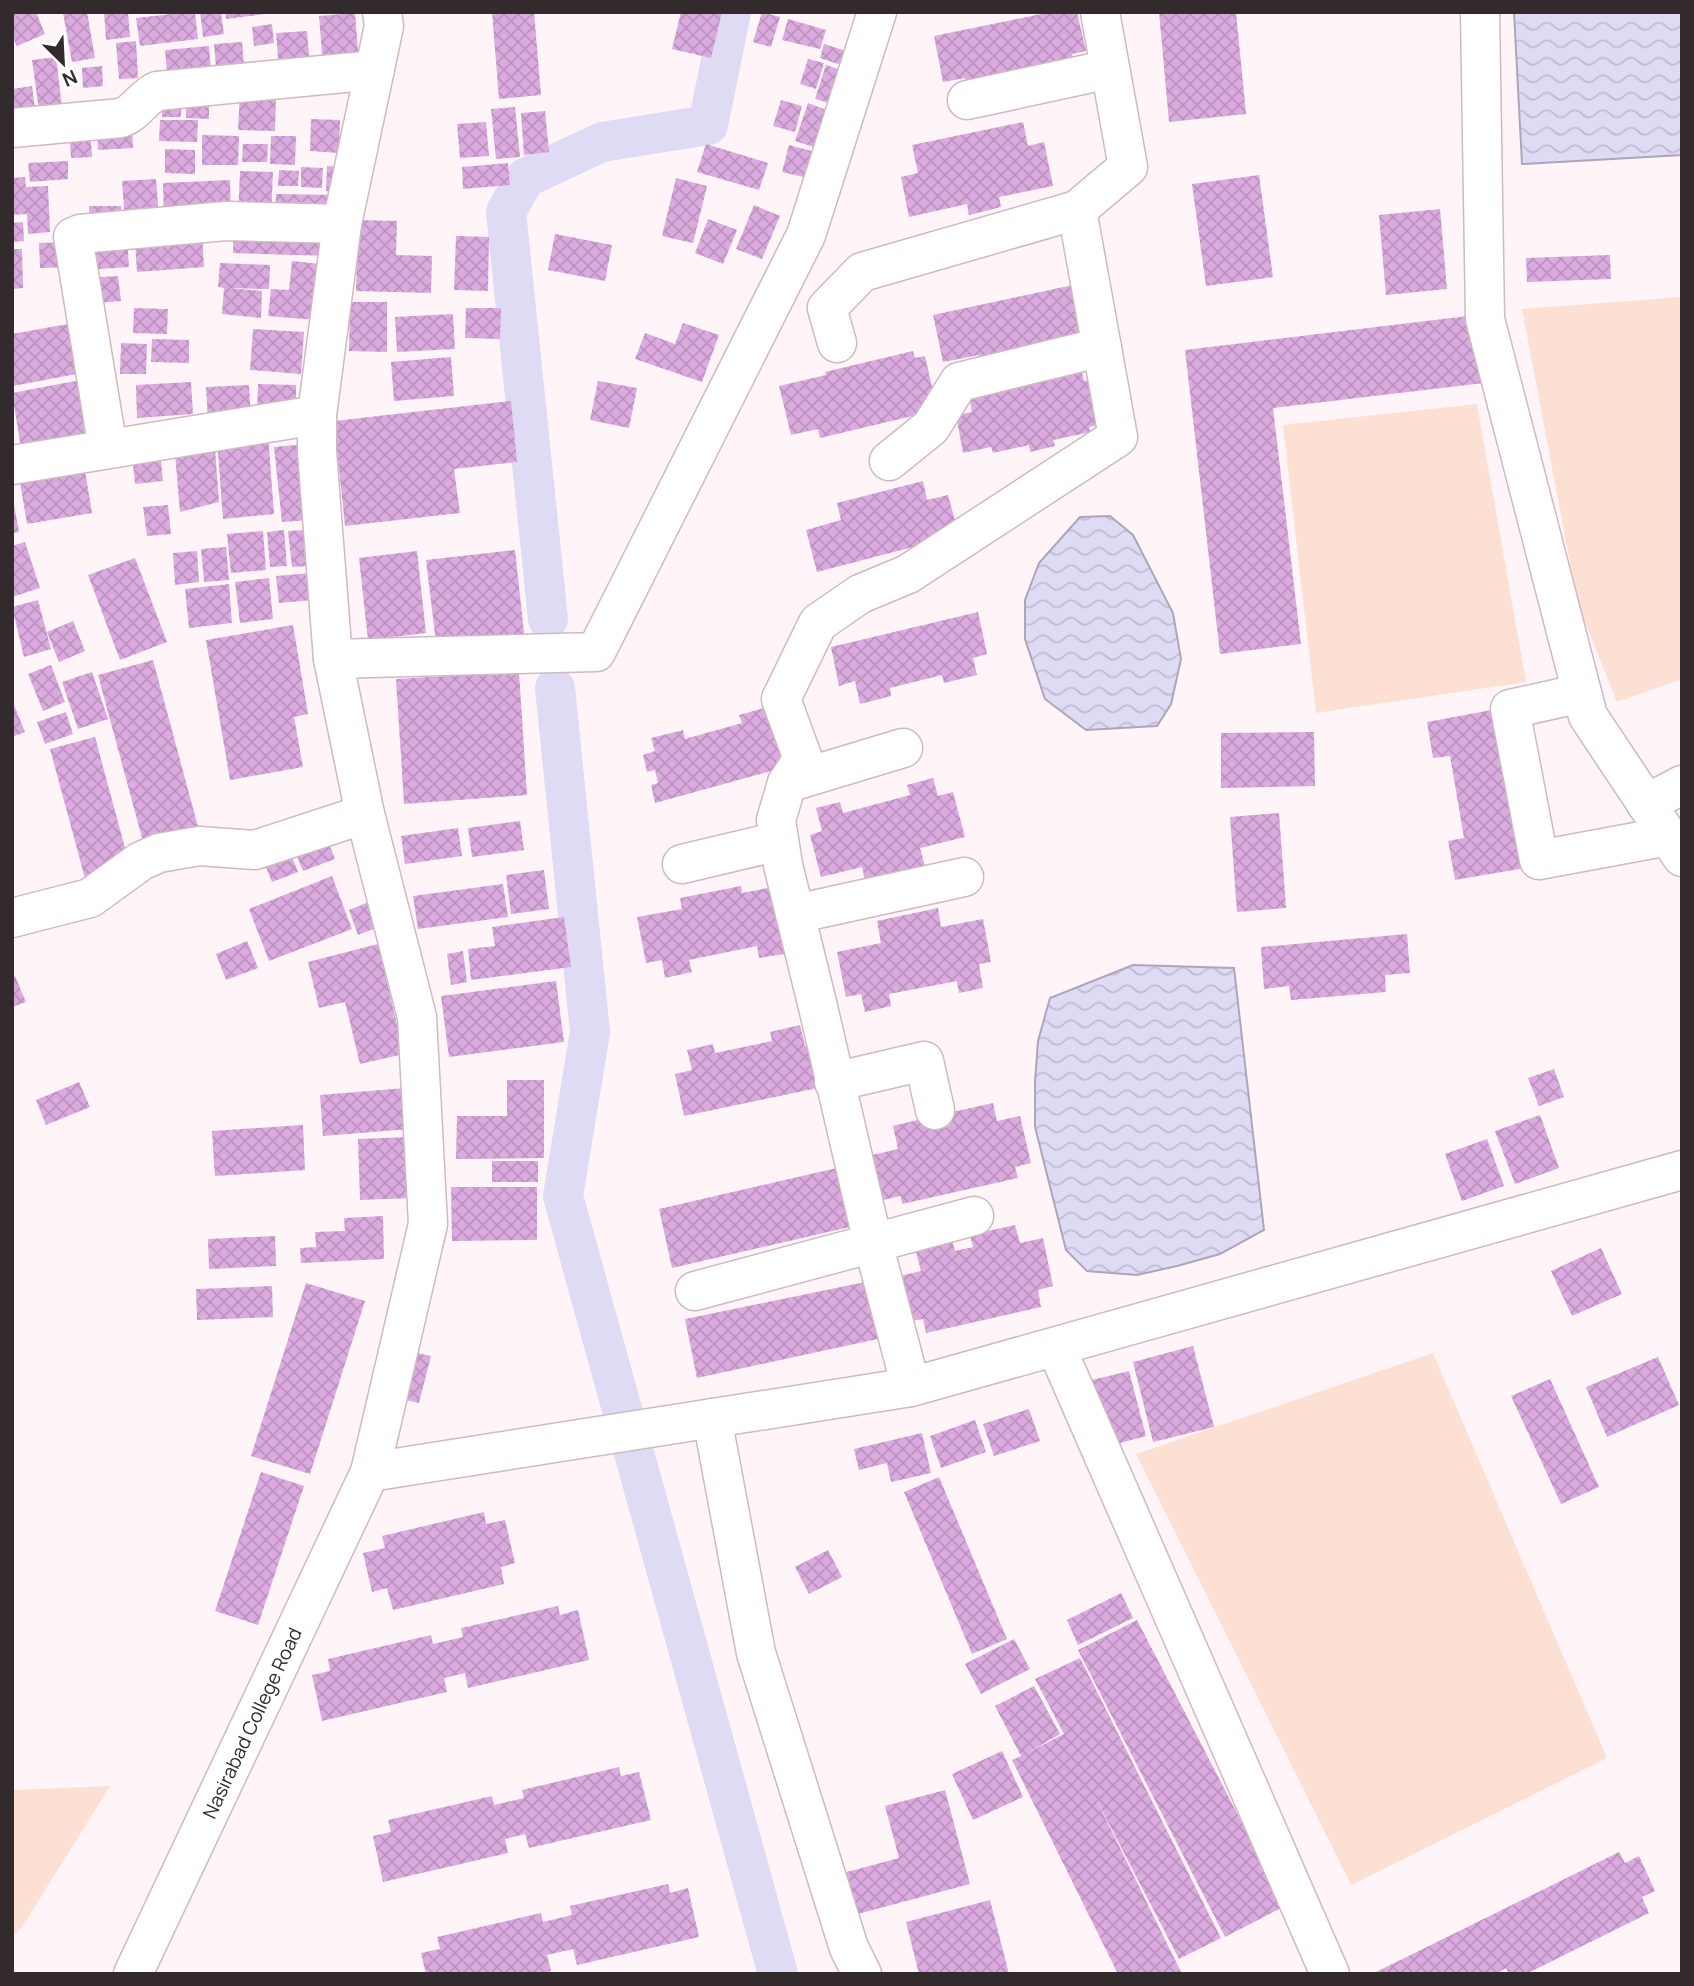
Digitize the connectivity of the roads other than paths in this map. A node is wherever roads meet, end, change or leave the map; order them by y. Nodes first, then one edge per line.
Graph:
1 (382, 12) edge
2 (877, 12) edge
3 (1100, 12) edge
4 (1480, 12) edge
5 (374, 69) junction
6 (1110, 69) junction
7 (967, 100) dead end
8 (12, 128) edge
9 (1077, 210) junction
10 (342, 224) junction
11 (837, 343) dead end
12 (1102, 347) junction
13 (317, 415) junction
14 (108, 449) junction
15 (889, 461) dead end
16 (12, 465) edge
17 (333, 659) junction
18 (1583, 693) junction
19 (903, 748) dead end
20 (787, 783) junction
21 (1682, 785) edge
22 (1646, 804) junction
23 (365, 814) junction
24 (779, 841) junction
25 (1675, 846) edge
26 (682, 864) dead end
27 (964, 877) dead end
28 (795, 914) junction
29 (12, 918) edge
30 (834, 1082) junction
31 (935, 1110) dead end
32 (1682, 1170) edge
33 (974, 1216) dead end
34 (873, 1244) junction
35 (695, 1291) dead end
36 (1056, 1348) junction
37 (911, 1387) junction
38 (712, 1418) junction
39 (370, 1472) junction
40 (133, 1974) edge
41 (862, 1974) edge
42 (1330, 1974) edge

1 - 5 street, Nasirabad College Road
2 - 17 street
3 - 6 street
4 - 18 street
5 - 8 street
5 - 10 street, Nasirabad College Road
6 - 7 street
6 - 9 street
9 - 11 street
9 - 12 street
10 - 13 street, Nasirabad College Road
10 - 14 street
12 - 15 street
12 - 20 street
13 - 14 street
13 - 17 street, Nasirabad College Road
14 - 16 street
17 - 23 street, Nasirabad College Road
18 - 22 street
18 - 25 street
19 - 20 street
20 - 24 street
21 - 22 street
22 - 25 street
23 - 29 street
23 - 39 street, Nasirabad College Road
24 - 26 street
24 - 28 street
27 - 28 street
28 - 30 street
30 - 31 street
30 - 34 street
32 - 36 street
33 - 34 street
34 - 35 street
34 - 37 street
36 - 37 street
36 - 42 street
37 - 38 street
38 - 39 street
38 - 41 street
39 - 40 street, Nasirabad College Road

